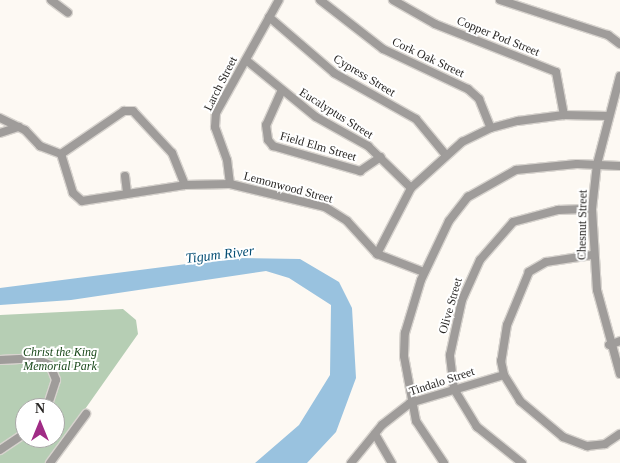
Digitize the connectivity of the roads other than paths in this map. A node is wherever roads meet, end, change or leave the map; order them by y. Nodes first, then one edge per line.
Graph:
1 (51, 0) edge
2 (280, 0) edge
3 (320, 0) edge
4 (392, 0) edge
5 (500, 0) edge
6 (68, 14) dead end
7 (269, 17) junction
8 (620, 44) edge
9 (246, 60) junction
10 (620, 76) edge
11 (281, 92) junction
12 (564, 115) junction
13 (608, 116) junction
14 (0, 118) edge
15 (19, 127) junction
16 (491, 128) junction
17 (0, 133) edge
18 (61, 154) junction
19 (445, 154) junction
20 (381, 157) junction
21 (597, 164) junction
22 (620, 166) edge
23 (125, 176) dead end
24 (230, 184) junction
25 (185, 185) junction
26 (411, 188) junction
27 (127, 193) junction
28 (592, 208) junction
29 (377, 254) junction
30 (592, 255) junction
31 (424, 272) junction
32 (620, 341) edge
33 (609, 344) junction
34 (0, 360) edge
35 (620, 374) edge
36 (504, 375) junction
37 (454, 388) junction
38 (50, 398) edge
39 (410, 403) junction
40 (86, 414) dead end
41 (375, 434) junction
42 (620, 434) edge
43 (15, 440) edge
44 (1, 449) edge
45 (50, 463) edge
46 (351, 463) edge
47 (392, 463) edge
48 (444, 463) edge
49 (522, 463) edge

1 - 6 street
2 - 7 street, Larch Street
3 - 16 street, Cork Oak Street
4 - 12 street, Copper Pod Street
5 - 8 street
7 - 9 street, Larch Street
7 - 19 street, Cypress Street
9 - 11 street, Eucalyptus Street
9 - 24 street, Larch Street
10 - 13 street, Chesnut Street
11 - 20 street, Eucalyptus Street
11 - 20 street, Field Elm Street
12 - 13 street
12 - 16 street
13 - 21 street, Chesnut Street
14 - 15 street
15 - 17 street
15 - 18 street
16 - 19 street
18 - 25 street
18 - 27 street, Lemonwood Street
19 - 26 street
20 - 26 street, Eucalyptus Street
21 - 22 street
21 - 28 street, Chesnut Street
21 - 31 street
23 - 27 street
24 - 25 street, Lemonwood Street
24 - 29 street, Lemonwood Street
25 - 27 street, Lemonwood Street
26 - 29 street
28 - 30 street, Chesnut Street
28 - 37 street, Olive Street
29 - 31 street, Lemonwood Street
30 - 33 street, Chesnut Street
30 - 36 street
31 - 39 street
32 - 33 street
33 - 35 street, Chesnut Street
34 - 38 street
36 - 37 street, Tindalo Street
36 - 42 street
37 - 39 street, Tindalo Street
37 - 49 street, Olive Street
39 - 41 street, Tindalo Street
39 - 48 street
40 - 45 street
41 - 46 street, Tindalo Street
41 - 47 street
43 - 44 street

